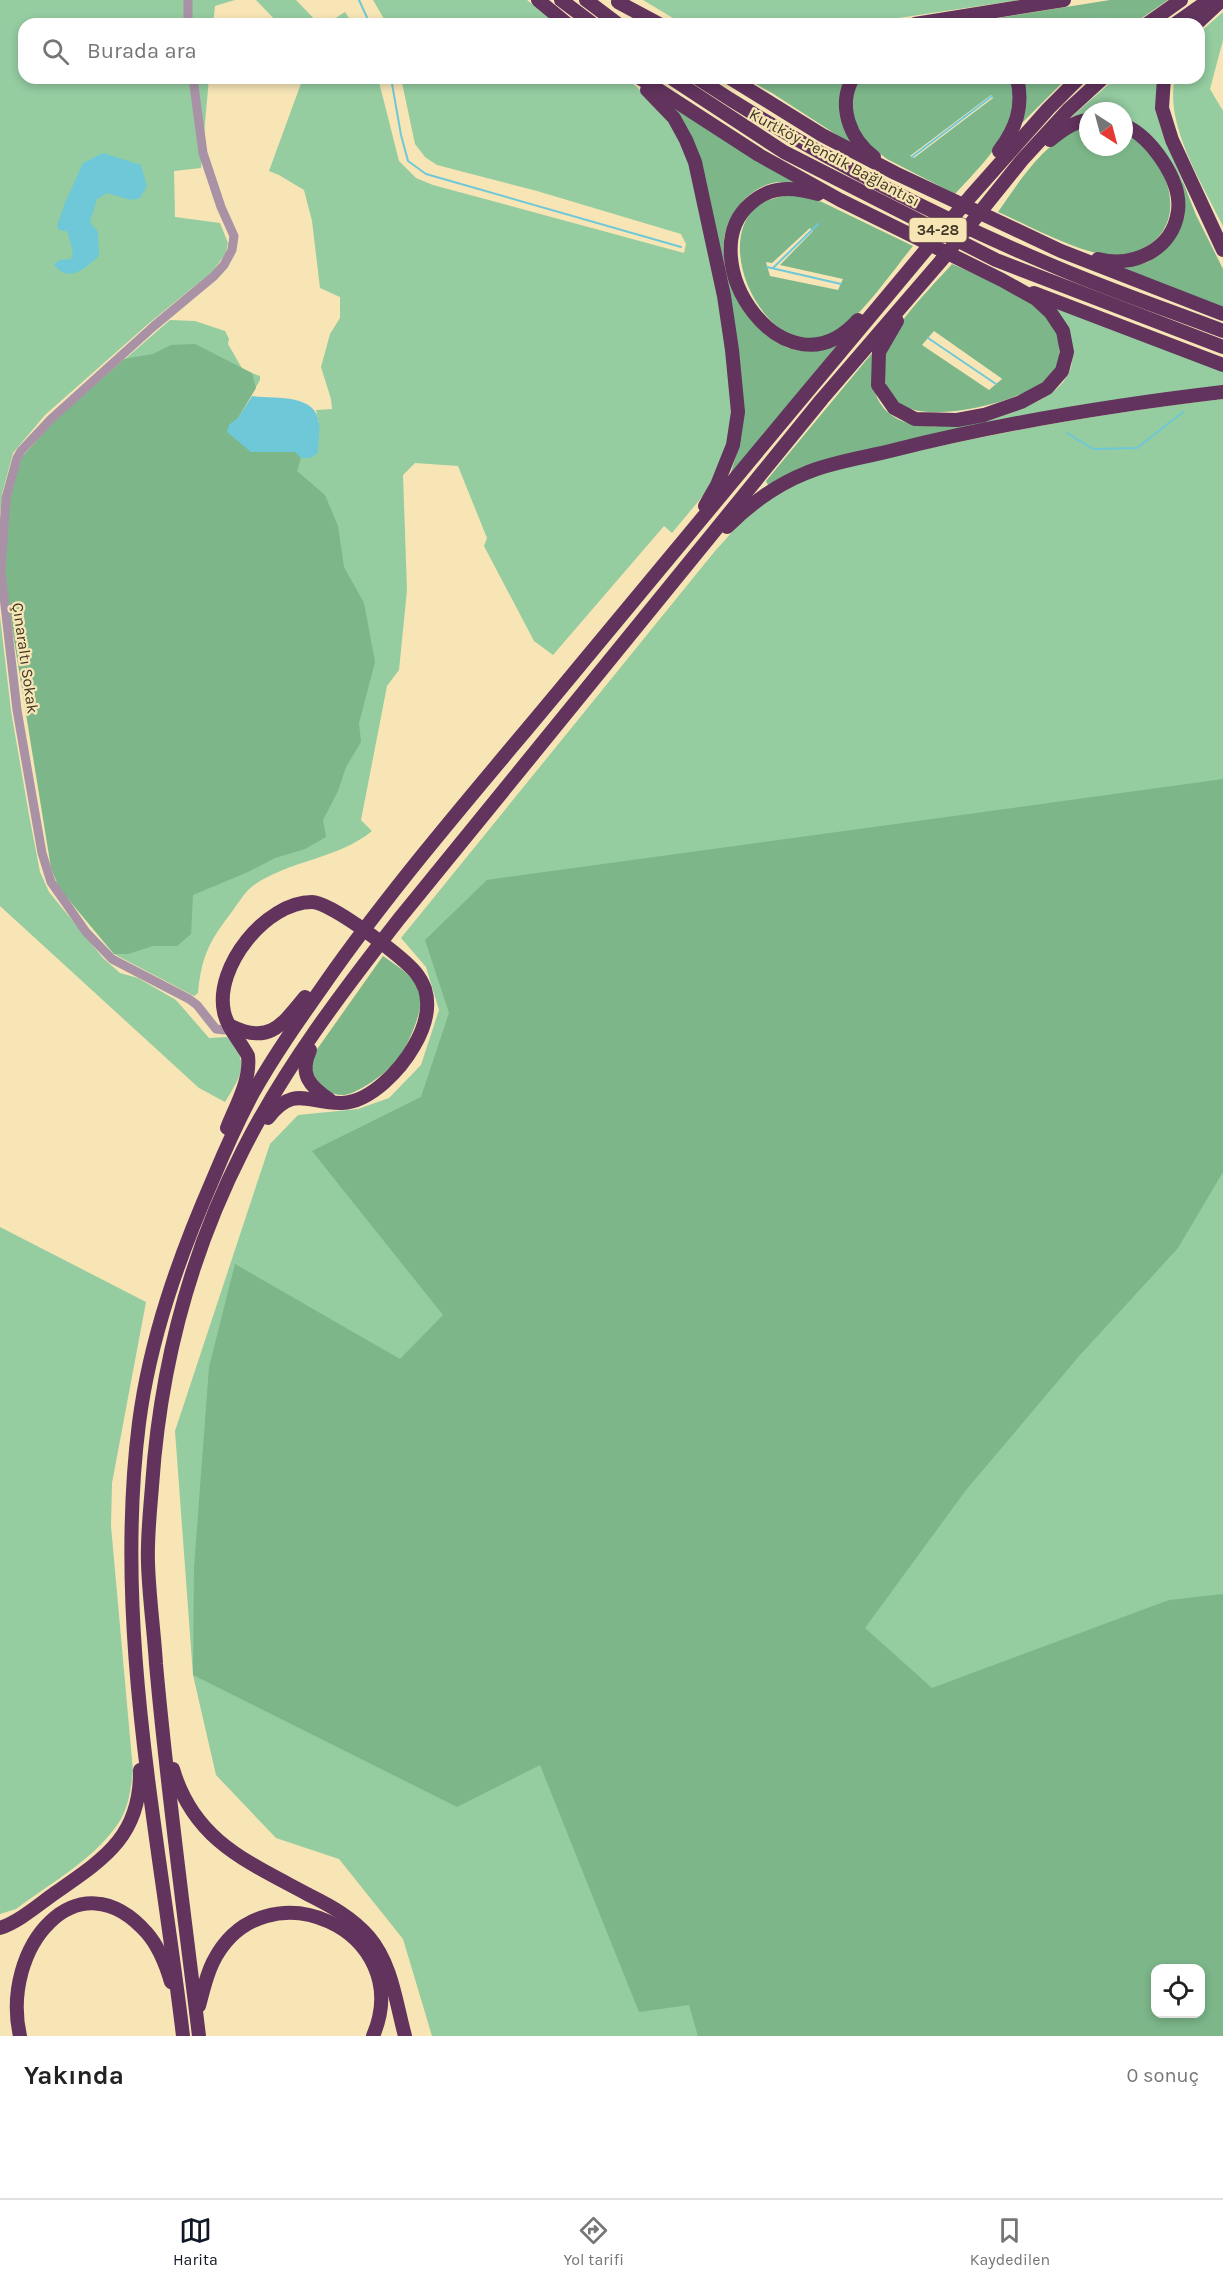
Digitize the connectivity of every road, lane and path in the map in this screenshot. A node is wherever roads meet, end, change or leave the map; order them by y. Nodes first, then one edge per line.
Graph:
1 (188, 0) edge
2 (538, 0) edge
3 (561, 0) edge
4 (586, 0) edge
5 (1064, 0) edge
6 (1181, 0) edge
7 (1209, 0) edge
8 (1222, 0) edge
9 (616, 1) edge
10 (188, 18) edge
11 (560, 18) edge
12 (585, 18) edge
13 (610, 18) edge
14 (640, 18) edge
15 (648, 18) edge
16 (952, 18) edge
17 (1156, 18) edge
18 (1184, 18) edge
19 (1202, 18) edge
20 (195, 84) edge
21 (640, 84) edge
22 (649, 84) edge
23 (679, 84) edge
24 (707, 84) edge
25 (740, 84) edge
26 (850, 84) edge
27 (1018, 84) edge
28 (1073, 84) edge
29 (1097, 84) edge
30 (1164, 84) edge
31 (1079, 122) edge
32 (1133, 130) edge
33 (1022, 160) junction
34 (895, 173) junction
35 (970, 197) junction
36 (840, 200) junction
37 (1223, 250) edge
38 (1061, 251) junction
39 (905, 275) junction
40 (1002, 280) junction
41 (917, 287) junction
42 (1223, 314) edge
43 (1223, 331) edge
44 (1223, 347) edge
45 (1223, 365) edge
46 (1223, 392) edge
47 (692, 530) junction
48 (673, 582) junction
49 (372, 918) junction
50 (344, 990) junction
51 (231, 1026) junction
52 (334, 1103) junction
53 (243, 1150) junction
54 (185, 1244) junction
55 (161, 1716) junction
56 (140, 1720) junction
57 (0, 1928) edge
58 (21, 1933) dead end
59 (2, 1995) dead end
60 (179, 2006) junction
61 (196, 2017) junction
62 (376, 2032) edge
63 (20, 2036) edge
64 (183, 2036) edge
65 (199, 2036) edge
66 (405, 2036) edge

1 - 10 street
2 - 11 highway
3 - 12 highway
4 - 13 highway
5 - 16 highway
6 - 17 highway
7 - 18 highway
8 - 19 highway
9 - 14 highway
9 - 15 highway
20 - 51 street, Çınaraltı Sokak
21 - 47 highway
22 - 36 highway
23 - 44 highway, Kurtköy-Pendik Bağlantısı / 34-28
24 - 43 highway, Kurtköy-Pendik Bağlantısı / 34-28
25 - 34 highway
26 - 34 highway
27 - 35 highway
28 - 35 highway
29 - 33 highway
30 - 37 highway
31 - 33 highway
32 - 38 highway
33 - 41 highway
34 - 38 highway
35 - 39 highway
36 - 39 highway
36 - 40 highway
38 - 42 highway
39 - 47 highway
40 - 41 highway
40 - 45 highway
41 - 48 highway
46 - 48 highway
47 - 49 highway
48 - 50 highway
49 - 51 highway
49 - 54 highway
50 - 52 highway
50 - 53 highway
51 - 52 highway
51 - 54 highway
52 - 53 highway
53 - 55 highway
54 - 56 highway
55 - 61 highway
55 - 66 highway
56 - 57 highway
56 - 60 highway
58 - 60 highway
59 - 63 highway
60 - 64 highway
61 - 62 highway
61 - 65 highway

